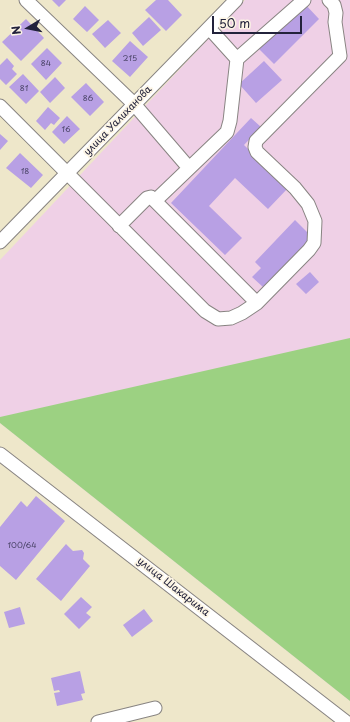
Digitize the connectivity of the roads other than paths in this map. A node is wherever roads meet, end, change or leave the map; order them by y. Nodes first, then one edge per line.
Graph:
1 (26, 0) edge
2 (236, 0) edge
3 (304, 0) edge
4 (329, 0) edge
5 (209, 28) junction
6 (237, 59) junction
7 (134, 104) junction
8 (0, 106) edge
9 (189, 168) junction
10 (68, 173) junction
11 (156, 200) junction
12 (119, 226) junction
13 (0, 242) edge
14 (257, 303) junction
15 (0, 454) edge
16 (155, 708) dead end
17 (98, 722) edge
18 (346, 722) edge

1 - 7 street
2 - 5 street, улица Уалиханова
3 - 6 street
4 - 14 street
5 - 6 street
5 - 7 street, улица Уалиханова
6 - 9 street
7 - 9 street
7 - 10 street, улица Уалиханова
8 - 10 street
9 - 11 street
10 - 12 street
10 - 13 street, улица Уалиханова
11 - 12 street
11 - 14 street
12 - 14 street
15 - 18 street, улица Шакарима
16 - 17 street

